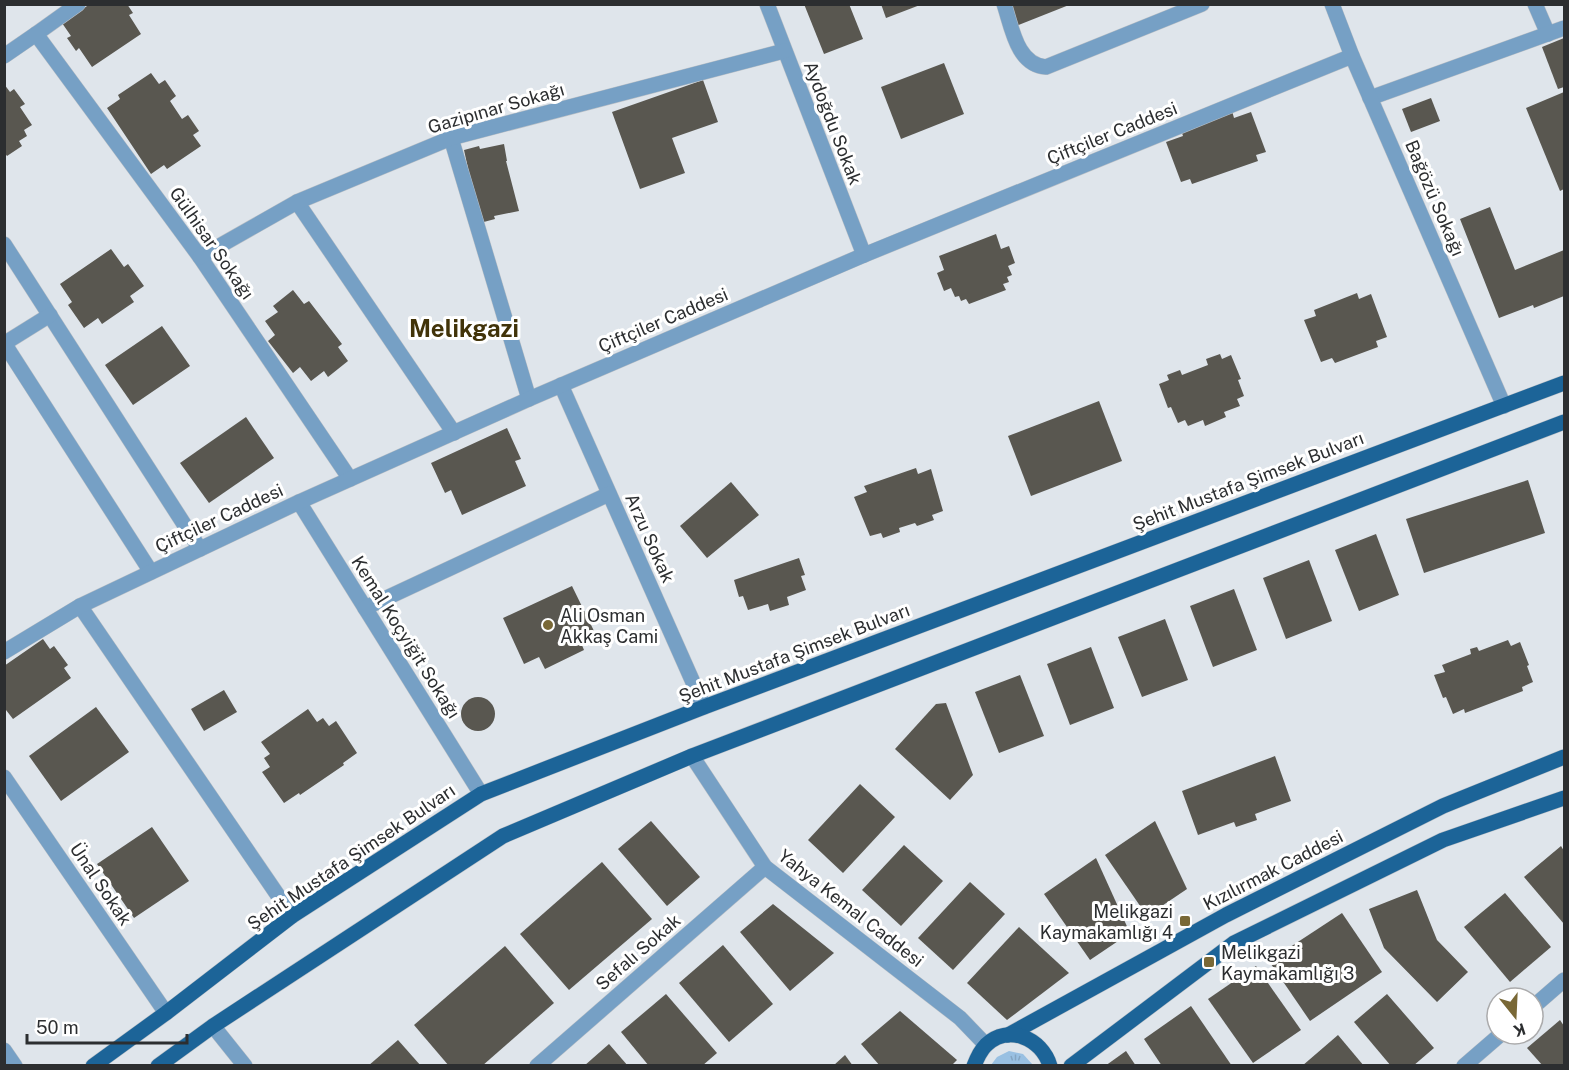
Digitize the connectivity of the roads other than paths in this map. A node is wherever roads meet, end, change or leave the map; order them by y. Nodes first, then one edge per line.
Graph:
1 (78, 4) edge
2 (767, 4) edge
3 (1004, 4) edge
4 (1202, 4) edge
5 (1332, 4) edge
6 (1535, 4) edge
7 (1564, 28) edge
8 (36, 34) junction
9 (1548, 34) junction
10 (784, 51) junction
11 (4, 56) edge
12 (1352, 56) junction
13 (1370, 98) junction
14 (451, 138) junction
15 (297, 202) junction
16 (4, 244) edge
17 (864, 255) junction
18 (200, 257) junction
19 (50, 315) junction
20 (5, 343) edge
21 (1564, 382) edge
22 (561, 385) junction
23 (529, 399) junction
24 (1504, 406) junction
25 (1564, 422) edge
26 (454, 433) junction
27 (350, 479) junction
28 (609, 494) junction
29 (299, 502) junction
30 (200, 549) junction
31 (151, 572) junction
32 (80, 606) junction
33 (365, 608) junction
34 (4, 652) edge
35 (704, 707) junction
36 (692, 756) junction
37 (1564, 758) edge
38 (4, 777) edge
39 (481, 794) junction
40 (1564, 798) edge
41 (765, 867) junction
42 (292, 916) junction
43 (1564, 980) edge
44 (1545, 997) edge
45 (166, 1013) junction
46 (213, 1026) junction
47 (1008, 1035) junction
48 (986, 1045) junction
49 (1487, 1046) edge
50 (4, 1050) edge
51 (15, 1065) edge
52 (93, 1065) edge
53 (159, 1065) edge
54 (245, 1065) edge
55 (537, 1065) edge
56 (974, 1065) edge
57 (1050, 1065) edge
58 (1071, 1065) edge
59 (1464, 1065) edge

1 - 8 street
2 - 10 street, Aydoğdu Sokak
3 - 4 street
5 - 12 street, Bağözü Sokağı
6 - 9 street
7 - 9 street
8 - 11 street
8 - 18 street, Gülhisar Sokağı
9 - 13 street
10 - 14 street, Gazipınar Sokağı
10 - 17 street, Aydoğdu Sokak
12 - 13 street, Bağözü Sokağı
12 - 17 street, Çiftçiler Caddesi
13 - 24 street, Bağözü Sokağı
14 - 15 street, Gazipınar Sokağı
14 - 23 street
15 - 18 street, Gazipınar Sokağı
15 - 26 street
16 - 19 street
17 - 22 street, Çiftçiler Caddesi
18 - 27 street, Gülhisar Sokağı
19 - 20 street
19 - 30 street
20 - 31 street
21 - 24 main road, Şehit Mustafa Şimsek Bulvarı
22 - 23 street, Çiftçiler Caddesi
22 - 28 street, Arzu Sokak
23 - 26 street, Çiftçiler Caddesi
24 - 35 main road, Şehit Mustafa Şimsek Bulvarı
25 - 36 main road
26 - 27 street, Çiftçiler Caddesi
27 - 29 street, Çiftçiler Caddesi
28 - 33 street
28 - 35 street, Arzu Sokak
29 - 30 street, Çiftçiler Caddesi
29 - 33 street, Kemal Koçyiğit Sokağı
30 - 31 street, Çiftçiler Caddesi
31 - 32 street, Çiftçiler Caddesi
32 - 34 street, Çiftçiler Caddesi
32 - 42 street
33 - 39 street, Kemal Koçyiğit Sokağı
35 - 39 main road, Şehit Mustafa Şimsek Bulvarı
36 - 41 street, Yahya Kemal Caddesi
36 - 46 main road
37 - 47 main road, Kızılırmak Caddesi
38 - 45 street, Ünal Sokak
39 - 42 main road, Şehit Mustafa Şimsek Bulvarı
40 - 58 main road
41 - 48 street, Yahya Kemal Caddesi
41 - 55 street, Sefalı Sokak
42 - 45 main road, Şehit Mustafa Şimsek Bulvarı
43 - 44 street
45 - 52 main road, Şehit Mustafa Şimsek Bulvarı
46 - 53 main road
46 - 54 street
47 - 48 main road, Kızılırmak Caddesi
47 - 57 main road
48 - 56 main road
49 - 59 street
50 - 51 street

